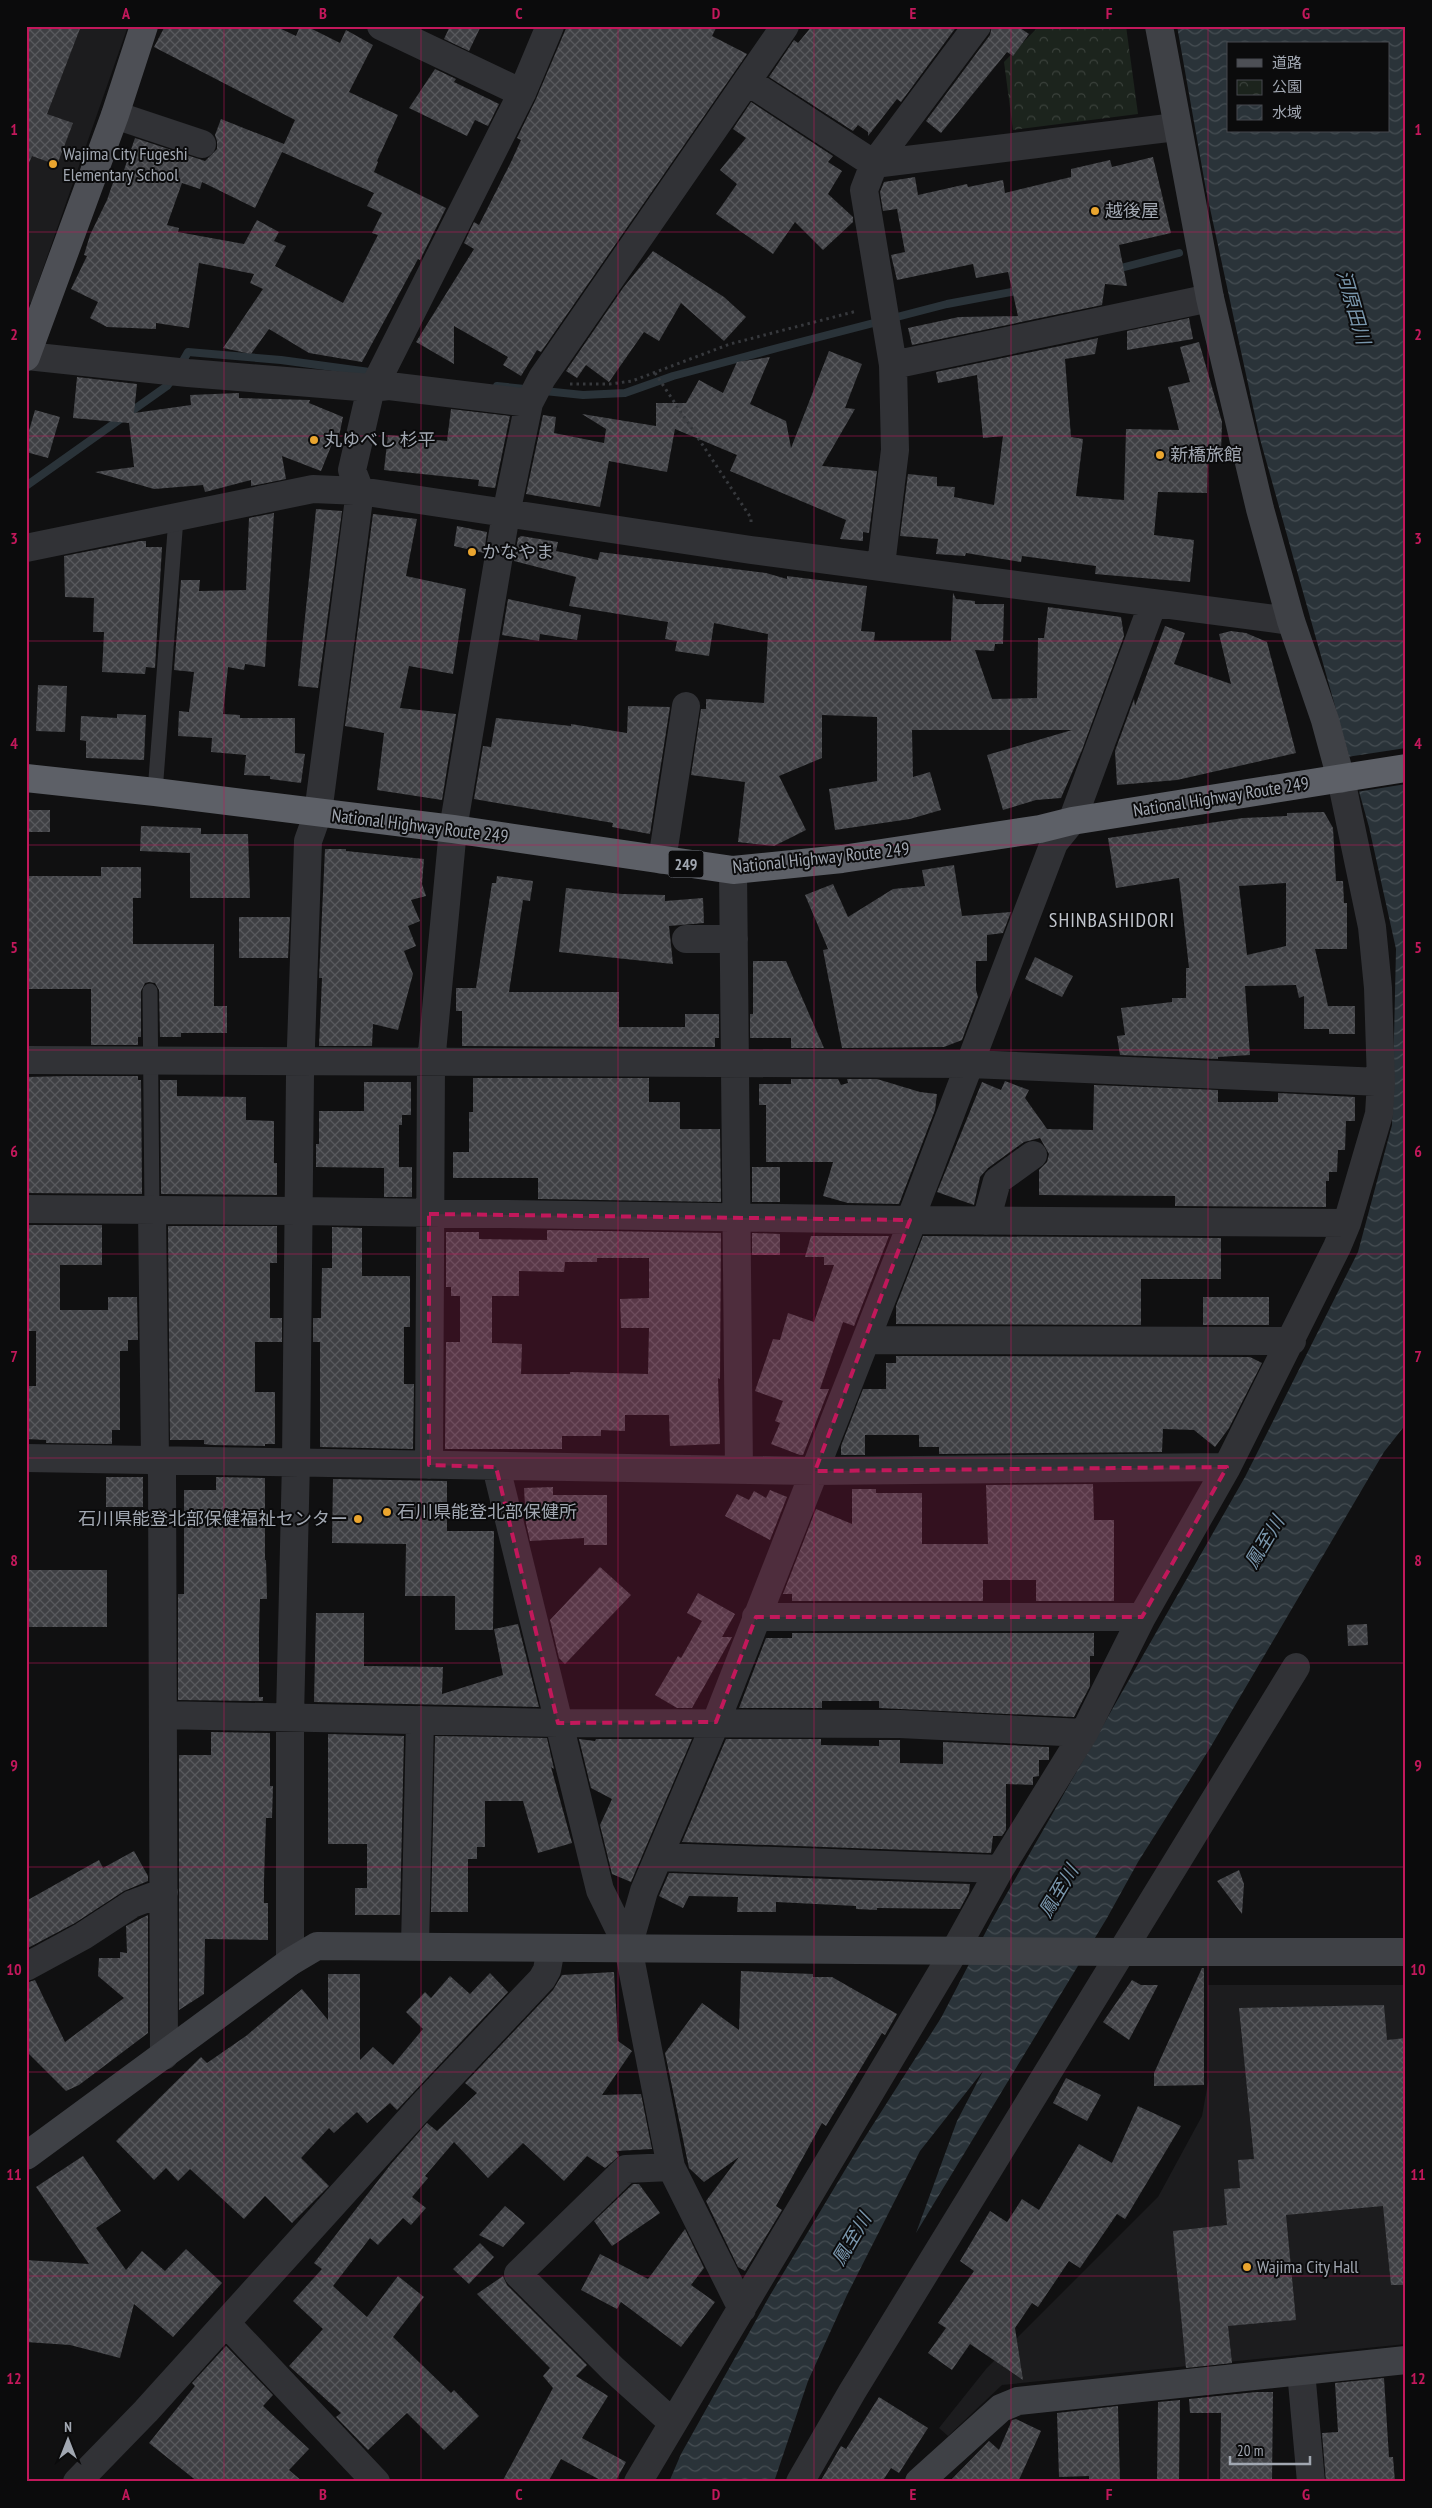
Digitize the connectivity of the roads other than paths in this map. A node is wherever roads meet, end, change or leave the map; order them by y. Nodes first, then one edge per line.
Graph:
1 (144, 26) edge
2 (381, 26) edge
3 (550, 26) edge
4 (785, 26) edge
5 (977, 26) edge
6 (1159, 26) edge
7 (746, 81) junction
8 (522, 92) junction
9 (115, 115) junction
10 (1176, 127) junction
11 (202, 144) dead end
12 (874, 164) junction
13 (1210, 298) junction
14 (26, 356) edge
15 (893, 365) junction
16 (377, 378) junction
17 (536, 390) junction
18 (360, 491) junction
19 (506, 514) junction
20 (176, 518) junction
21 (26, 548) edge
22 (881, 565) junction
23 (1153, 603) junction
24 (1291, 621) junction
25 (686, 706) dead end
26 (1406, 768) edge
27 (26, 778) edge
28 (1342, 778) junction
29 (155, 792) junction
30 (318, 813) junction
31 (1072, 821) junction
32 (452, 829) junction
33 (662, 860) junction
34 (733, 870) junction
35 (686, 939) dead end
36 (734, 939) junction
37 (150, 990) dead end
38 (26, 1060) edge
39 (151, 1061) junction
40 (302, 1062) junction
41 (430, 1063) junction
42 (736, 1063) junction
43 (970, 1064) junction
44 (1381, 1082) junction
45 (1033, 1155) dead end
46 (26, 1209) edge
47 (152, 1210) junction
48 (300, 1211) junction
49 (430, 1214) junction
50 (737, 1218) junction
51 (910, 1220) junction
52 (986, 1221) junction
53 (1347, 1222) junction
54 (867, 1340) junction
55 (1292, 1341) junction
56 (26, 1458) edge
57 (155, 1459) junction
58 (296, 1461) junction
59 (429, 1465) junction
60 (496, 1467) junction
61 (1227, 1467) junction
62 (740, 1470) junction
63 (815, 1471) junction
64 (756, 1617) junction
65 (1142, 1617) junction
66 (1296, 1667) dead end
67 (163, 1715) junction
68 (290, 1717) junction
69 (420, 1720) junction
70 (716, 1722) junction
71 (558, 1723) junction
72 (1084, 1733) junction
73 (660, 1857) junction
74 (1000, 1869) junction
75 (164, 1892) junction
76 (415, 1946) junction
77 (628, 1947) junction
78 (552, 1948) junction
79 (955, 1950) junction
80 (1122, 1952) junction
81 (1406, 1952) edge
82 (290, 1962) junction
83 (26, 1967) edge
84 (164, 2056) junction
85 (26, 2156) edge
86 (671, 2167) junction
87 (742, 2309) junction
88 (226, 2323) junction
89 (1406, 2360) edge
90 (1301, 2371) junction
91 (673, 2423) junction
92 (77, 2482) edge
93 (376, 2482) edge
94 (638, 2482) edge
95 (800, 2482) edge
96 (918, 2482) edge
97 (1311, 2482) edge

1 - 9 main road
2 - 8 street
3 - 8 street
4 - 7 street
5 - 12 street
6 - 10 street
7 - 12 street
7 - 17 street
8 - 16 street
9 - 11 street
9 - 14 main road
10 - 12 street
10 - 13 street
12 - 15 street
13 - 15 street
13 - 24 street
14 - 16 street
15 - 22 street
16 - 17 street
16 - 18 street
17 - 19 street
18 - 19 street
18 - 20 street
18 - 30 street
19 - 22 street
19 - 32 street
20 - 21 street
20 - 29 lane
22 - 23 street
23 - 24 street
23 - 31 street
24 - 28 street
25 - 33 street
26 - 28 highway, National Highway Route 249 / 249
27 - 29 highway, National Highway Route 249 / 249
28 - 31 highway, National Highway Route 249 / 249
28 - 44 street
29 - 30 highway, National Highway Route 249 / 249
30 - 32 highway, National Highway Route 249 / 249
30 - 40 street
31 - 34 highway, National Highway Route 249 / 249
31 - 43 street
32 - 33 highway, National Highway Route 249 / 249
32 - 41 street
33 - 34 highway, National Highway Route 249 / 249
34 - 36 street
35 - 36 street
36 - 42 street
37 - 39 lane
38 - 39 street
39 - 40 street
39 - 47 lane
40 - 41 street
40 - 48 street
41 - 42 street
41 - 49 street
42 - 43 street
42 - 50 street
43 - 44 street
43 - 51 street
44 - 53 street
45 - 52 street
46 - 47 street
47 - 48 street
47 - 57 street
48 - 49 street
48 - 58 street
49 - 50 street
49 - 59 street
50 - 51 street
50 - 62 street
51 - 52 street
51 - 54 street
52 - 53 street
53 - 55 street
54 - 55 street
54 - 63 street
55 - 61 street
56 - 57 street
57 - 58 street
57 - 67 street
58 - 59 street
58 - 68 street
59 - 60 street
60 - 62 street
60 - 71 street
61 - 63 street
61 - 65 street
62 - 63 street
63 - 64 street
64 - 65 street
64 - 70 street
65 - 72 street
66 - 80 street
67 - 68 street
67 - 75 street
68 - 69 street
68 - 82 street
69 - 71 street
69 - 76 street
70 - 71 street
70 - 72 street
70 - 73 street
71 - 77 street
72 - 74 street
73 - 74 street
73 - 77 street
74 - 79 street
75 - 83 street
75 - 84 street
76 - 78 street
76 - 82 street
77 - 78 street
77 - 79 street
77 - 86 street
78 - 88 street
79 - 80 street
79 - 87 street
80 - 81 street
80 - 95 street
82 - 84 street
84 - 85 street
86 - 87 street
86 - 91 street
87 - 91 street
88 - 92 street
88 - 93 street
89 - 90 street
90 - 96 street
90 - 97 street
91 - 94 street

